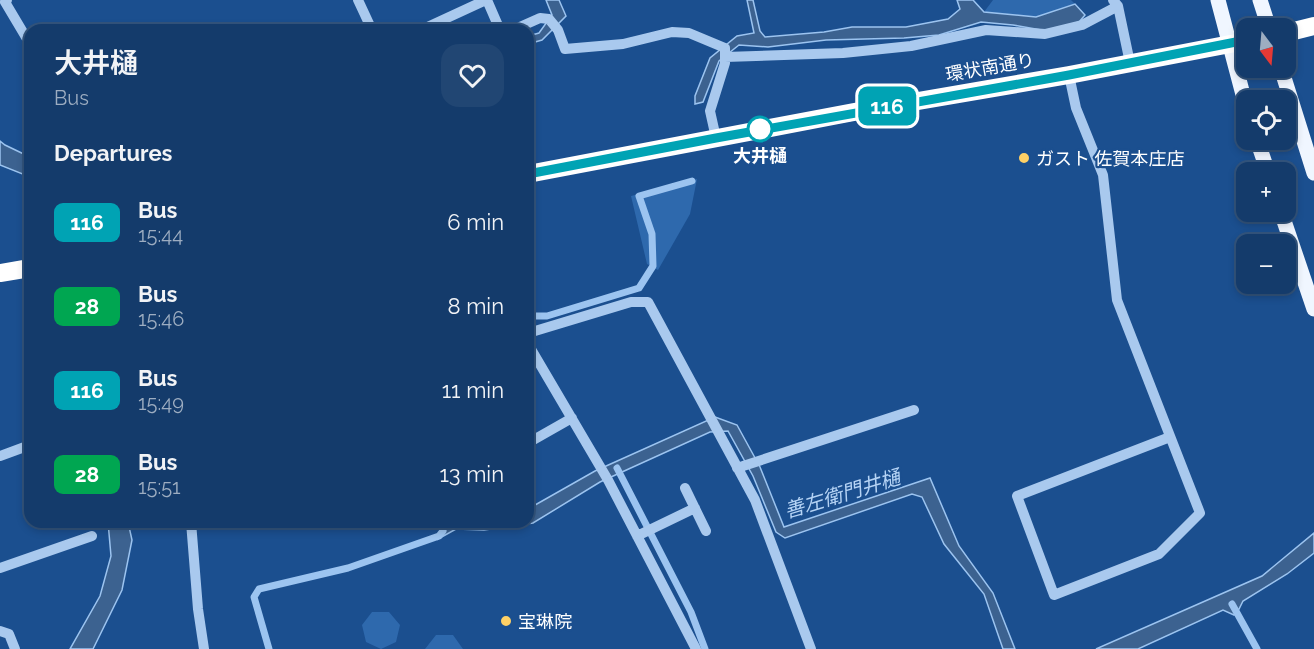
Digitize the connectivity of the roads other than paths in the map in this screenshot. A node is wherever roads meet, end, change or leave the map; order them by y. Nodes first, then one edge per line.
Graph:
1 (7, 0) edge
2 (358, 0) edge
3 (487, 0) edge
4 (1218, 0) edge
5 (1260, 0) edge
6 (1116, 3) edge
7 (1266, 18) edge
8 (369, 24) edge
9 (434, 24) edge
10 (497, 24) edge
11 (526, 24) edge
12 (1314, 26) edge
13 (1296, 30) edge
14 (24, 34) edge
15 (1236, 38) edge
16 (1236, 42) edge
17 (725, 57) junction
18 (1130, 63) junction
19 (1069, 75) junction
20 (1284, 78) edge
21 (716, 138) junction
22 (534, 173) edge
23 (1314, 173) edge
24 (1284, 222) edge
25 (24, 269) edge
26 (0, 273) edge
27 (1314, 309) edge
28 (534, 331) edge
29 (534, 354) edge
30 (914, 410) dead end
31 (572, 418) junction
32 (1170, 437) junction
33 (534, 440) edge
34 (24, 447) edge
35 (1, 453) edge
36 (740, 467) junction
37 (686, 488) dead end
38 (695, 508) junction
39 (191, 528) edge
40 (706, 531) dead end
41 (92, 536) dead end
42 (637, 536) junction
43 (0, 568) edge
44 (0, 630) edge
45 (15, 649) edge
46 (204, 649) edge
47 (696, 649) edge
48 (811, 649) edge

1 - 14 street
2 - 8 street
3 - 9 street
3 - 10 street
4 - 15 main road
5 - 7 main road
6 - 17 street
6 - 18 street
11 - 17 street
12 - 13 highway
16 - 18 highway, 環状南通り
17 - 21 street
18 - 19 highway, 環状南通り
19 - 21 highway, 環状南通り
19 - 32 street
20 - 23 main road
21 - 22 highway, 環状南通り
24 - 27 main road
25 - 26 highway
28 - 36 street
29 - 31 street
30 - 36 street
31 - 33 street
31 - 42 street
32 - 32 street
34 - 35 street
36 - 48 street
37 - 38 street
38 - 40 street
38 - 42 street
39 - 46 street
41 - 43 street
42 - 47 street
44 - 45 street

